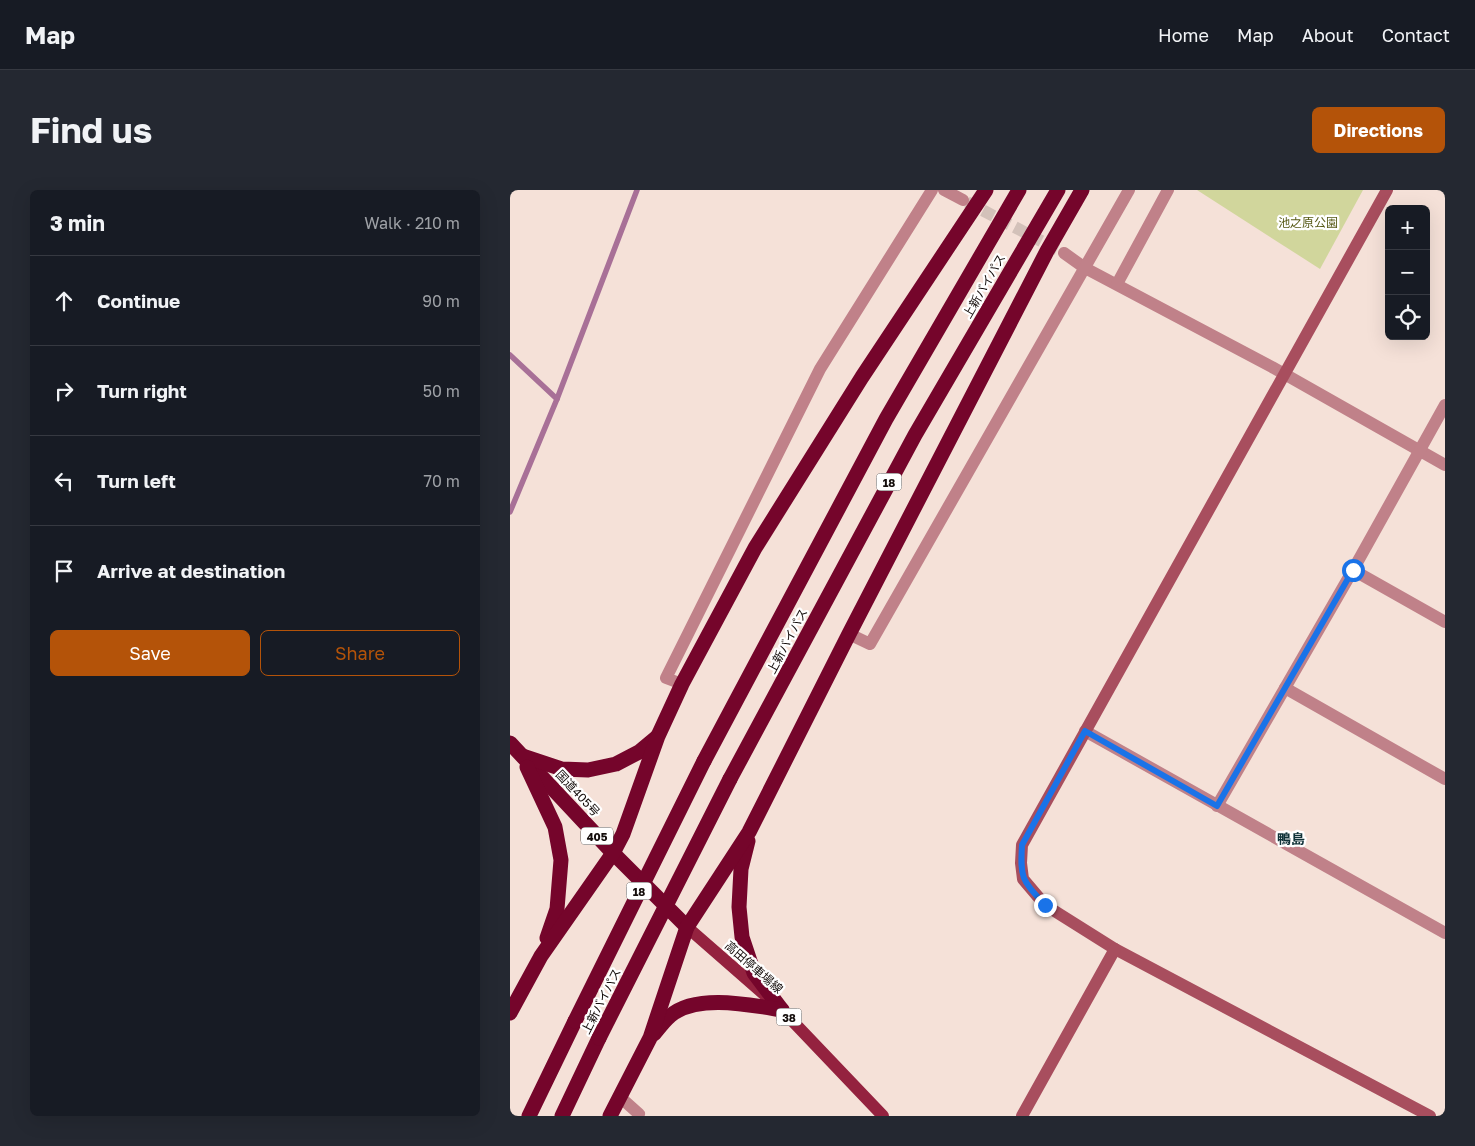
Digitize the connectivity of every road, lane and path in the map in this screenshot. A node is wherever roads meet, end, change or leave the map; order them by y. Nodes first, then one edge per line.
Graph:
1 (932, 190) edge
2 (944, 190) edge
3 (986, 190) edge
4 (1019, 190) edge
5 (1058, 190) edge
6 (1082, 190) edge
7 (1128, 190) edge
8 (1168, 190) edge
9 (1387, 190) edge
10 (963, 200) tunnel mouth
11 (1064, 253) tunnel mouth
12 (1085, 268) junction
13 (1117, 284) junction
14 (1284, 374) junction
15 (1445, 405) edge
16 (1420, 451) junction
17 (1445, 465) edge
18 (1353, 570) junction
19 (1445, 622) edge
20 (849, 634) junction
21 (682, 684) junction
22 (1285, 688) junction
23 (1085, 731) junction
24 (658, 736) junction
25 (510, 743) edge
26 (522, 755) junction
27 (1445, 779) edge
28 (1217, 806) junction
29 (749, 832) junction
30 (613, 853) junction
31 (687, 927) junction
32 (1445, 934) edge
33 (1115, 949) junction
34 (541, 956) junction
35 (782, 1010) junction
36 (510, 1013) edge
37 (650, 1038) junction
38 (620, 1097) junction
39 (529, 1116) edge
40 (562, 1116) edge
41 (610, 1116) edge
42 (638, 1116) edge
43 (883, 1116) edge
44 (1022, 1116) edge
45 (1430, 1116) edge

1 - 21 street
2 - 10 street
3 - 21 highway
4 - 39 highway, 上新バイパス / 18, bridge
5 - 40 highway, 上新バイパス / 18, bridge
6 - 20 highway
7 - 12 street
8 - 13 street
9 - 14 street
11 - 12 street
12 - 13 street
12 - 20 street
13 - 14 street
14 - 16 street
14 - 23 street
15 - 16 street
16 - 17 street
16 - 18 street
18 - 19 street
18 - 22 street
20 - 29 highway
21 - 24 highway
22 - 27 street
22 - 28 street
23 - 28 street
23 - 33 street
24 - 26 highway
24 - 30 highway
25 - 26 highway, 国道405号 / 405
26 - 30 highway, 国道405号 / 405
26 - 34 highway
28 - 32 street
29 - 31 highway
29 - 35 highway
30 - 31 highway, 国道405号 / 405
30 - 34 highway
31 - 35 main road, 高田停車場線 / 38
31 - 37 highway
33 - 44 street
33 - 45 street
34 - 36 highway
35 - 37 highway
35 - 43 main road, 高田停車場線 / 38
37 - 38 highway
38 - 41 highway
38 - 42 street

